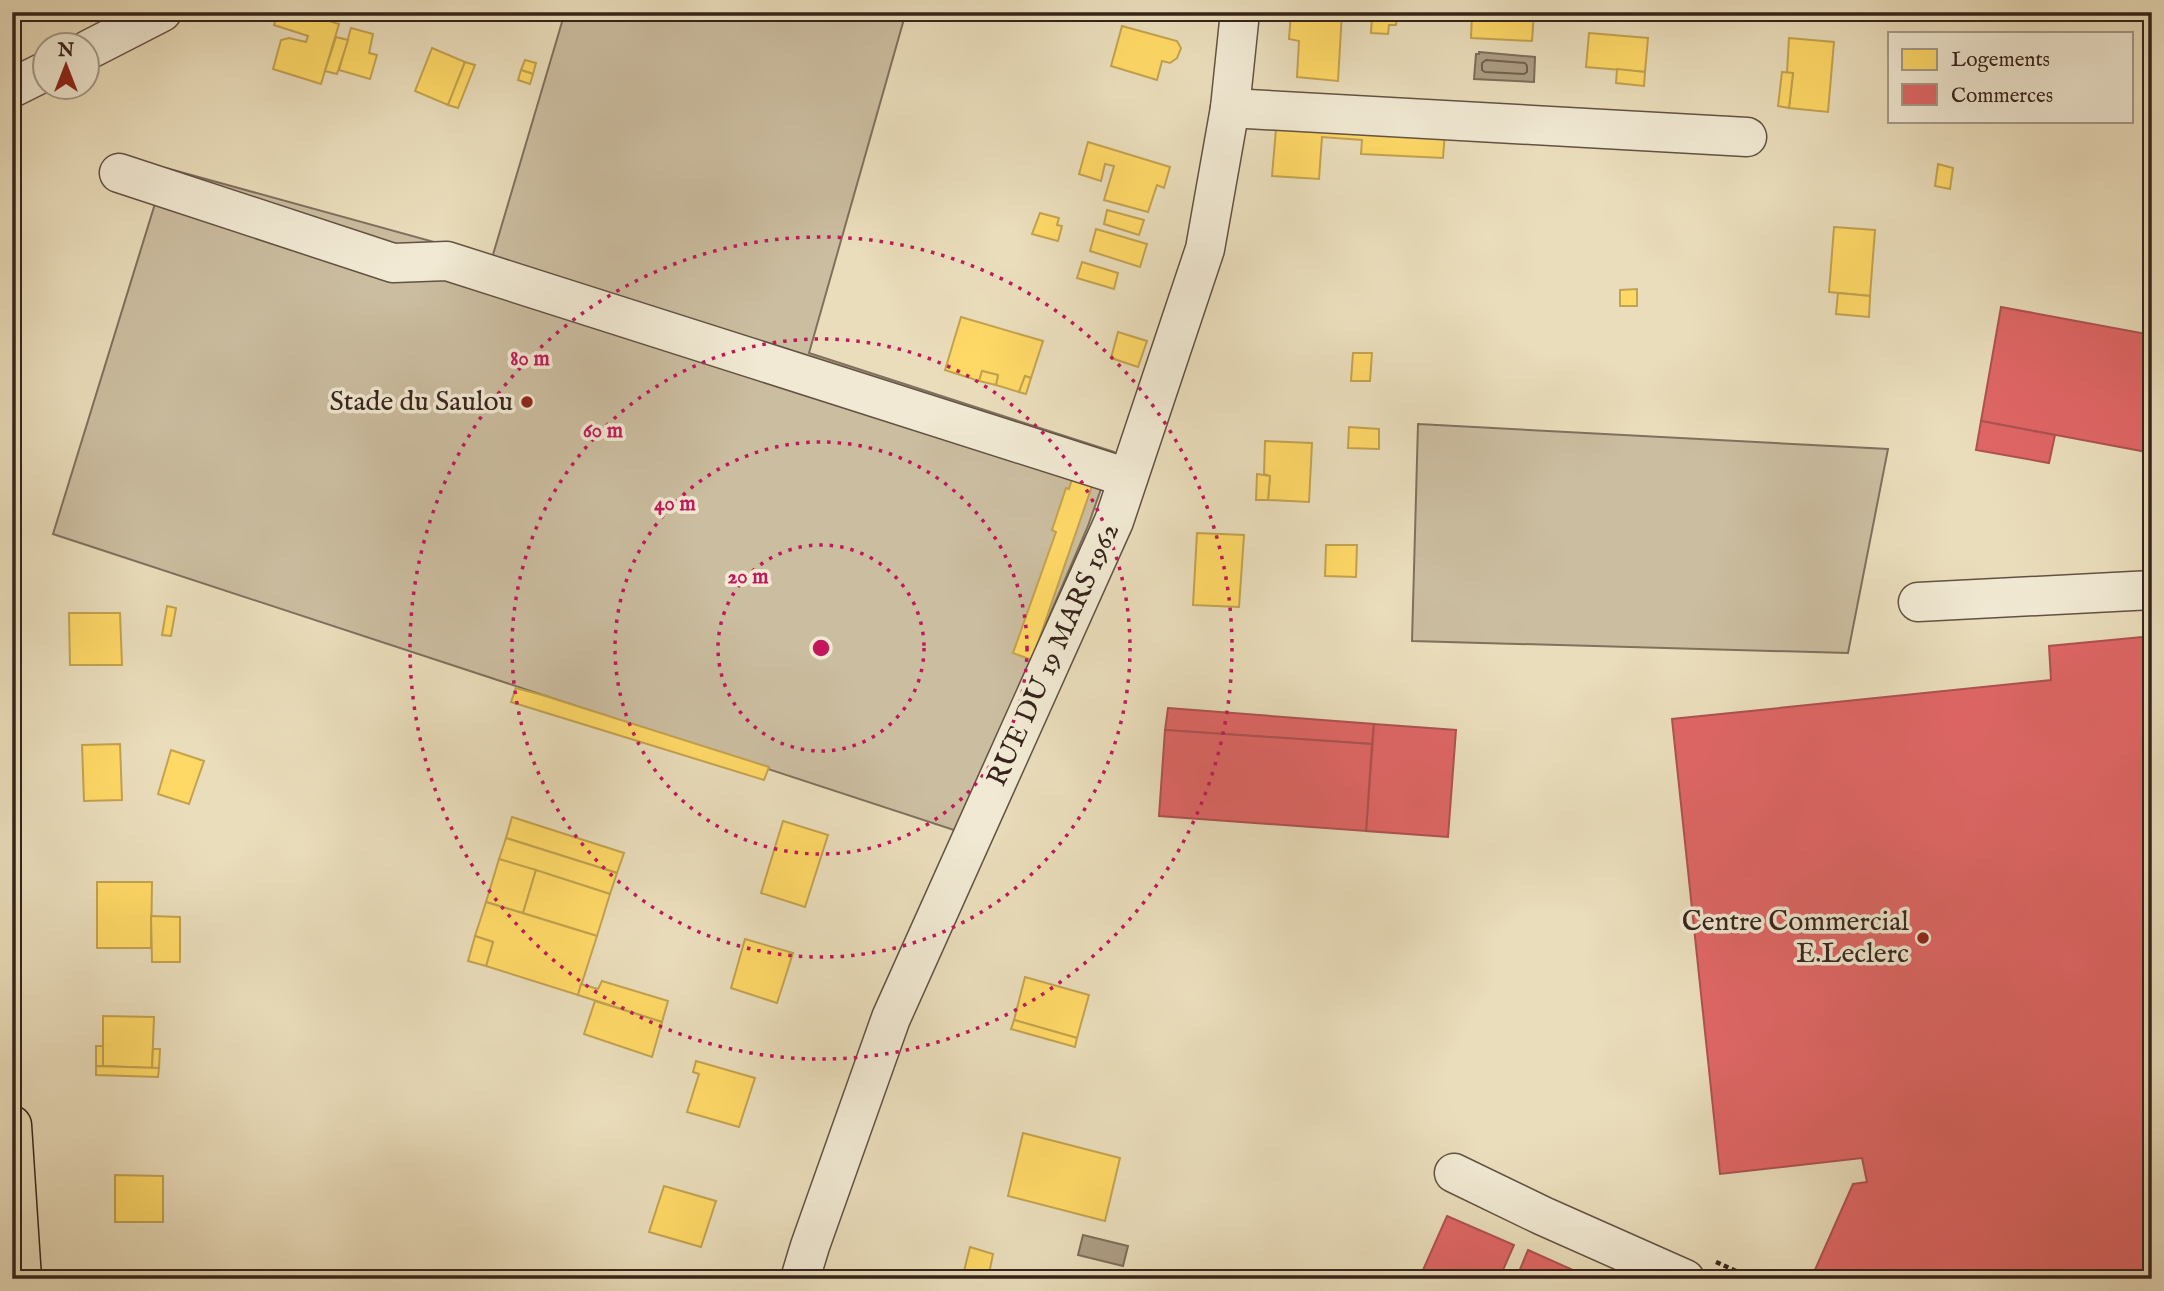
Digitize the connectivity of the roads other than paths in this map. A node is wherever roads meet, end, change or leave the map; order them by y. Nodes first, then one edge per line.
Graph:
1 (162, 12) edge
2 (1240, 12) edge
3 (102, 43) edge
4 (32, 78) edge
5 (12, 88) edge
6 (1230, 108) junction
7 (1747, 137) dead end
8 (119, 173) dead end
9 (1128, 478) junction
10 (2152, 590) edge
11 (1918, 602) dead end
12 (12, 1125) edge
13 (1454, 1173) dead end
14 (22, 1279) edge
15 (800, 1279) edge
16 (1685, 1279) edge

1 - 3 street
2 - 6 street, RUE DU 19 MARS 1962
4 - 5 street
6 - 7 street
6 - 9 street, RUE DU 19 MARS 1962
8 - 9 street
9 - 15 street, RUE DU 19 MARS 1962
10 - 11 street
12 - 14 main road
13 - 16 street

